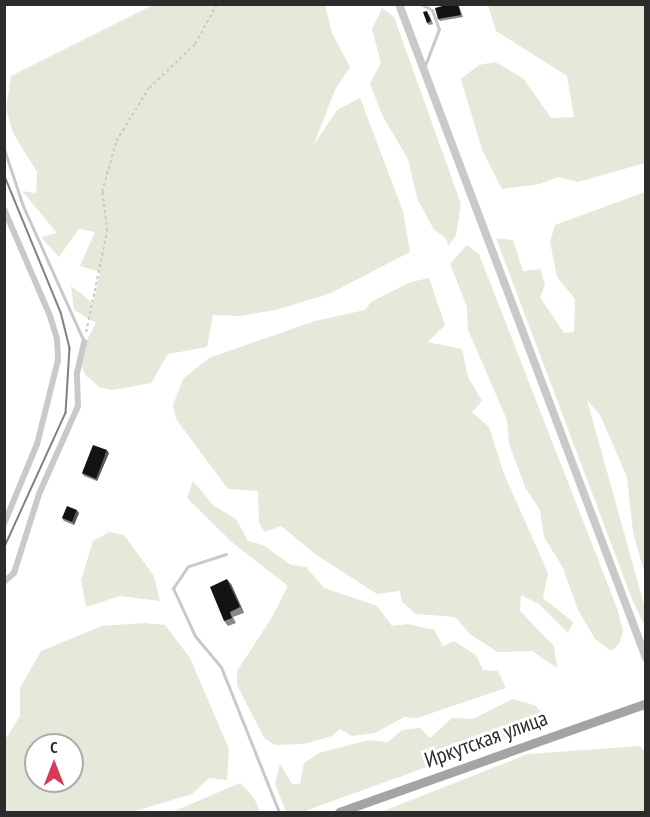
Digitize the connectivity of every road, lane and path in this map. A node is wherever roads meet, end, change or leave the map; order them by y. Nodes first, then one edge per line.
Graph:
1 (217, 4) edge
2 (399, 4) edge
3 (421, 4) edge
4 (425, 66) junction
5 (4, 149) edge
6 (4, 209) edge
7 (84, 342) junction
8 (4, 524) edge
9 (226, 554) dead end
10 (4, 582) edge
11 (645, 658) edge
12 (645, 703) edge
13 (279, 813) edge
14 (339, 813) edge

1 - 7 path
2 - 4 street
3 - 4 lane
4 - 11 street
5 - 7 lane
6 - 8 street
7 - 10 street
9 - 13 lane
12 - 14 main road, Иркутская улица

